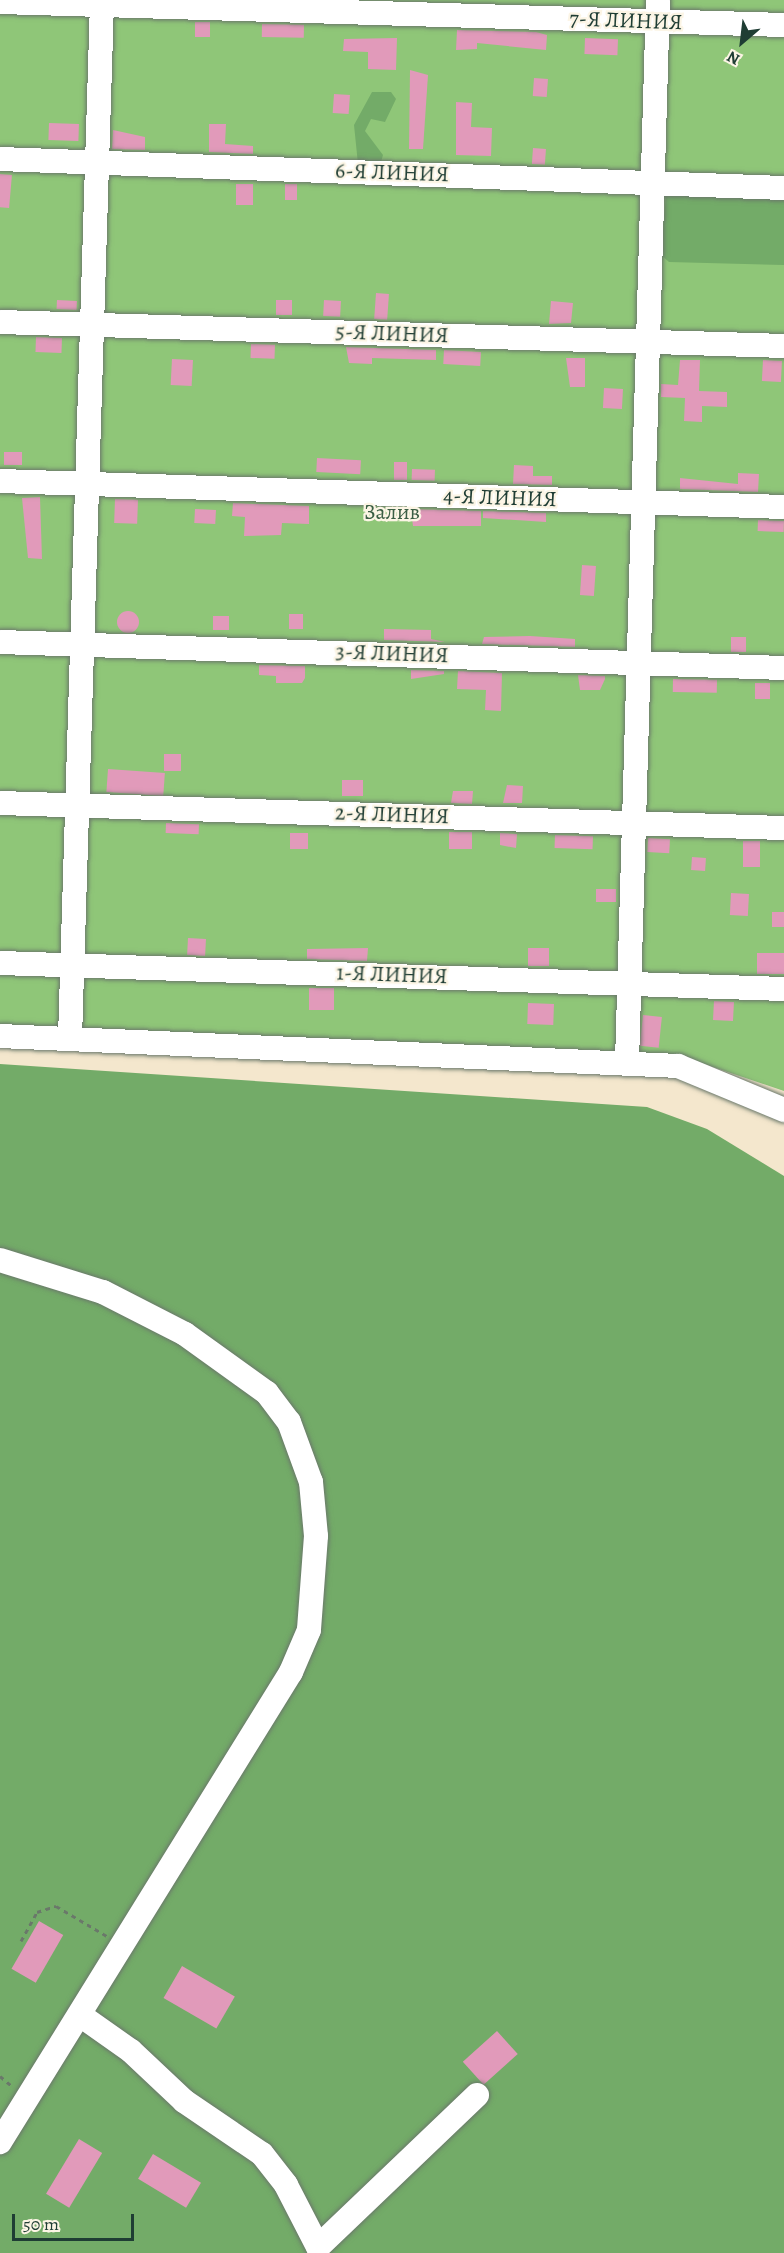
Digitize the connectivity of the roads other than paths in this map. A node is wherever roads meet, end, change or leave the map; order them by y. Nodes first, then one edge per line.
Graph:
1 (0, 2) edge
2 (102, 2) edge
3 (657, 11) edge
4 (784, 25) edge
5 (0, 159) edge
6 (98, 162) junction
7 (655, 182) junction
8 (784, 188) edge
9 (0, 322) edge
10 (93, 325) junction
11 (649, 342) junction
12 (784, 346) edge
13 (0, 482) edge
14 (87, 484) junction
15 (644, 503) junction
16 (784, 507) edge
17 (0, 642) edge
18 (79, 645) junction
19 (638, 662) junction
20 (784, 668) edge
21 (0, 803) edge
22 (74, 805) junction
23 (633, 823) junction
24 (784, 828) edge
25 (0, 963) edge
26 (69, 965) junction
27 (630, 983) junction
28 (784, 989) edge
29 (0, 1036) edge
30 (70, 1038) junction
31 (627, 1062) junction
32 (784, 1110) edge
33 (0, 1260) edge
34 (80, 2014) junction
35 (477, 2095) dead end
36 (0, 2142) edge
37 (321, 2250) edge

1 - 2 street, 7-Я ЛИНИЯ
2 - 3 street, 7-Я ЛИНИЯ
2 - 6 street
3 - 4 street, 7-Я ЛИНИЯ
3 - 7 street
5 - 6 street, 6-Я ЛИНИЯ
6 - 7 street, 6-Я ЛИНИЯ
6 - 10 street
7 - 8 street, 6-Я ЛИНИЯ
7 - 11 street
9 - 10 street, 5-Я ЛИНИЯ
10 - 11 street, 5-Я ЛИНИЯ
10 - 14 street
11 - 12 street, 5-Я ЛИНИЯ
11 - 15 street
13 - 14 street, 4-Я ЛИНИЯ
14 - 15 street, 4-Я ЛИНИЯ
14 - 18 street
15 - 16 street, 4-Я ЛИНИЯ
15 - 19 street
17 - 18 street, 3-Я ЛИНИЯ
18 - 19 street, 3-Я ЛИНИЯ
18 - 22 street
19 - 20 street, 3-Я ЛИНИЯ
19 - 23 street
21 - 22 street, 2-Я ЛИНИЯ
22 - 23 street, 2-Я ЛИНИЯ
22 - 26 street
23 - 24 street, 2-Я ЛИНИЯ
23 - 27 street
25 - 26 street, 1-Я ЛИНИЯ
26 - 27 street, 1-Я ЛИНИЯ
26 - 30 street
27 - 28 street, 1-Я ЛИНИЯ
27 - 31 street
29 - 30 street
30 - 31 street
31 - 32 street
33 - 34 street
34 - 36 street
34 - 37 street
35 - 37 street

